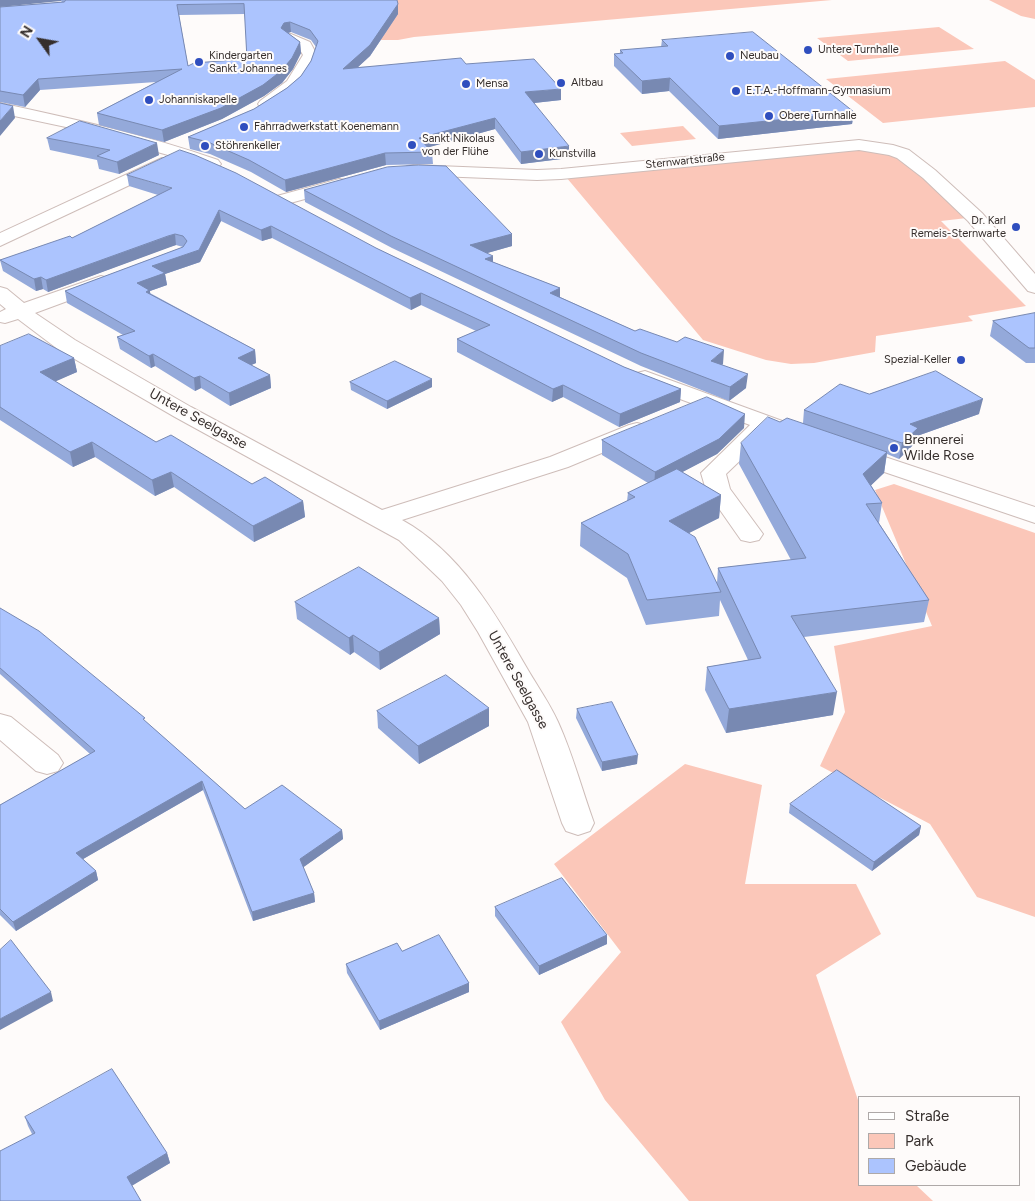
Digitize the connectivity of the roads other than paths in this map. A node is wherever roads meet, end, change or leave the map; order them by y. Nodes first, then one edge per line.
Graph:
1 (290, 38) edge
2 (0, 108) edge
3 (251, 113) edge
4 (195, 138) edge
5 (174, 151) junction
6 (399, 170) edge
7 (228, 171) edge
8 (354, 179) edge
9 (266, 190) edge
10 (283, 200) junction
11 (307, 213) edge
12 (0, 240) edge
13 (121, 274) edge
14 (1035, 287) edge
15 (0, 293) edge
16 (10, 315) edge
17 (624, 368) edge
18 (705, 402) junction
19 (766, 423) junction
20 (1035, 515) edge
21 (382, 518) junction
22 (750, 534) dead end
23 (0, 724) edge
24 (47, 763) dead end
25 (578, 823) dead end

1 - 3 street
2 - 5 street
4 - 5 street
5 - 7 street
5 - 12 street
6 - 14 street, Sternwartstraße
8 - 10 street
9 - 10 street
10 - 11 street
13 - 16 street
15 - 16 street, Untere Seelgasse
16 - 21 street, Untere Seelgasse
17 - 18 street
18 - 19 street
18 - 21 street
19 - 20 street
19 - 22 street
21 - 25 street, Untere Seelgasse
23 - 24 street

